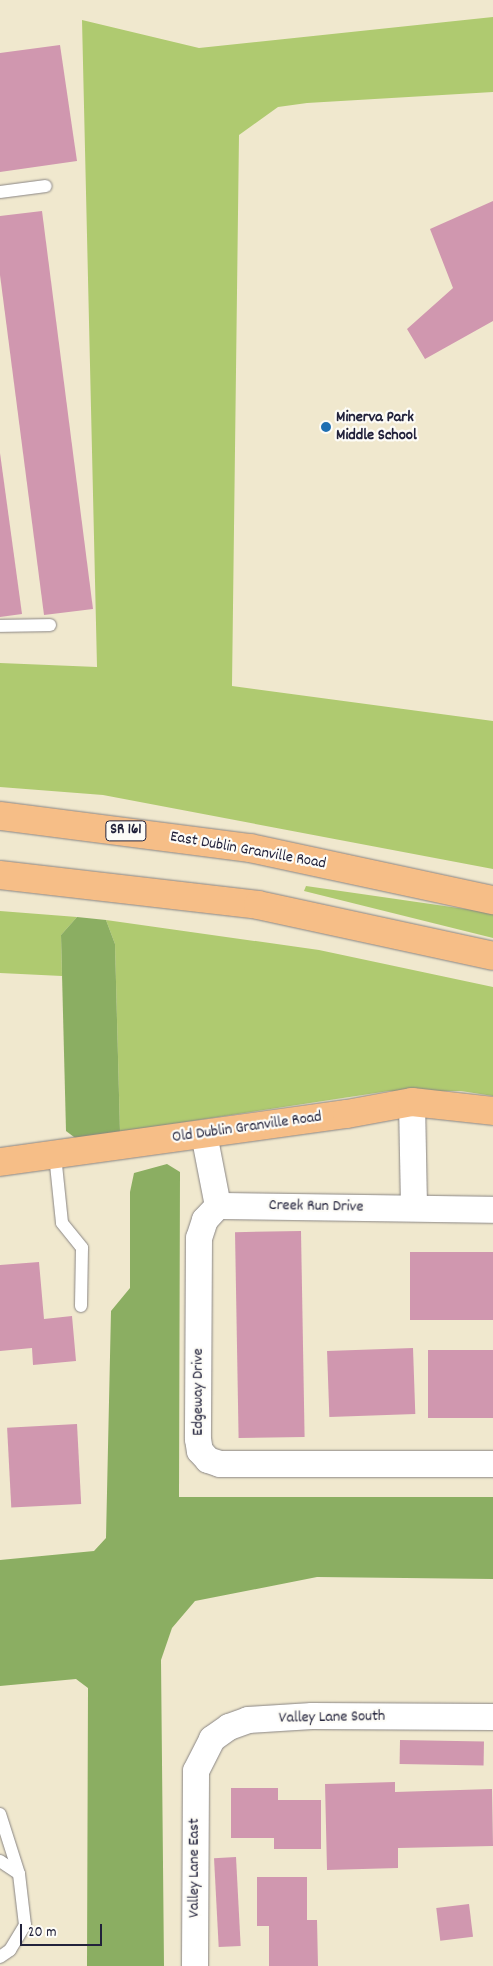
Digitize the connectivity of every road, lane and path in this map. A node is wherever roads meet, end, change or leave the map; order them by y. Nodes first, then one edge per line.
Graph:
1 (46, 186) dead end
2 (0, 192) edge
3 (50, 625) dead end
4 (0, 626) edge
5 (0, 816) edge
6 (5, 876) edge
7 (493, 900) edge
8 (493, 956) edge
9 (412, 1102) junction
10 (493, 1111) edge
11 (204, 1134) junction
12 (54, 1155) junction
13 (0, 1162) edge
14 (218, 1206) junction
15 (414, 1208) junction
16 (493, 1210) edge
17 (81, 1306) dead end
18 (493, 1464) edge
19 (493, 1717) edge
20 (196, 1771) joint
21 (0, 1814) edge
22 (0, 1861) edge
23 (19, 1874) junction
24 (0, 1957) edge
25 (195, 1966) edge

1 - 2 lane
3 - 4 lane
5 - 7 main road, East Dublin Granville Road / SR 161
6 - 8 main road
9 - 10 main road, Old Dublin Granville Road
9 - 11 main road, Old Dublin Granville Road
9 - 15 street
11 - 12 main road, Old Dublin Granville Road
11 - 14 street
12 - 13 main road, Old Dublin Granville Road
12 - 17 lane
14 - 15 street, Creek Run Drive
14 - 18 street, Edgeway Drive
15 - 16 street, Creek Run Drive
19 - 20 street, Valley Lane South
20 - 25 street, Valley Lane East
21 - 23 lane
22 - 23 lane
23 - 24 lane

